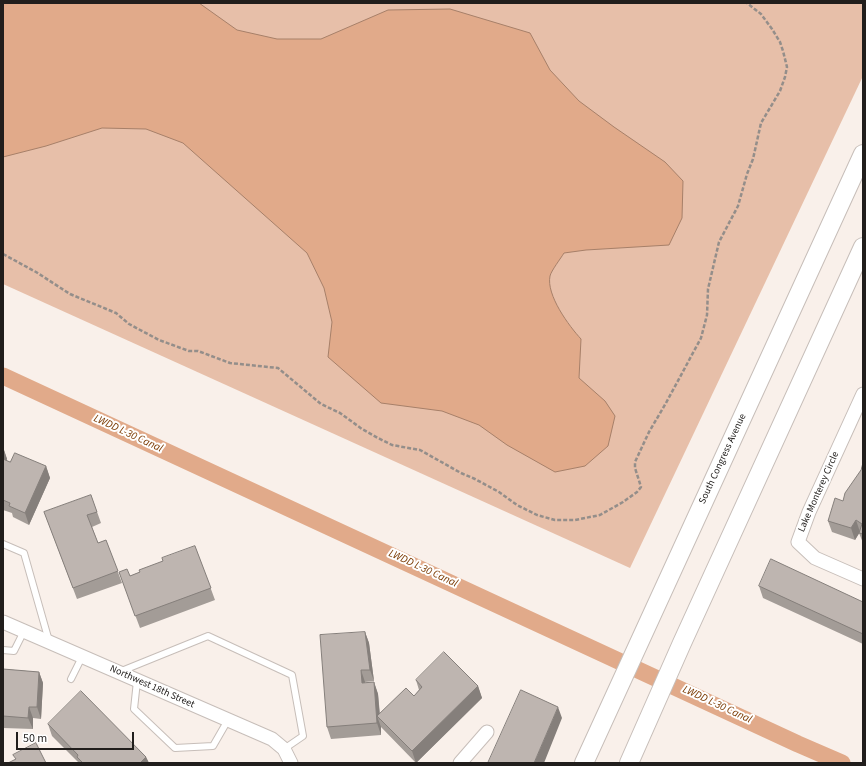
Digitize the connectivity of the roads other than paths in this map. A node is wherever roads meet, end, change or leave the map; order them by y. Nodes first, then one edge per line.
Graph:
1 (863, 154) edge
2 (863, 247) edge
3 (863, 394) edge
4 (3, 544) edge
5 (863, 579) edge
6 (3, 622) edge
7 (24, 631) junction
8 (50, 643) junction
9 (3, 650) edge
10 (82, 657) junction
11 (118, 672) junction
12 (71, 679) dead end
13 (138, 681) junction
14 (228, 720) junction
15 (486, 732) dead end
16 (284, 749) junction
17 (291, 763) edge
18 (460, 763) edge
19 (584, 763) edge
20 (629, 763) edge

1 - 19 main road, South Congress Avenue
2 - 20 main road
3 - 5 street, Lake Monterey Circle
4 - 8 lane
6 - 7 street, Northwest 18th Street
7 - 8 street, Northwest 18th Street
7 - 9 lane
8 - 10 street, Northwest 18th Street
10 - 11 street, Northwest 18th Street
10 - 12 lane
11 - 13 street, Northwest 18th Street
11 - 16 lane
13 - 14 street, Northwest 18th Street
13 - 14 lane
14 - 16 street, Northwest 18th Street
15 - 18 street
16 - 17 street, Northwest 18th Street

